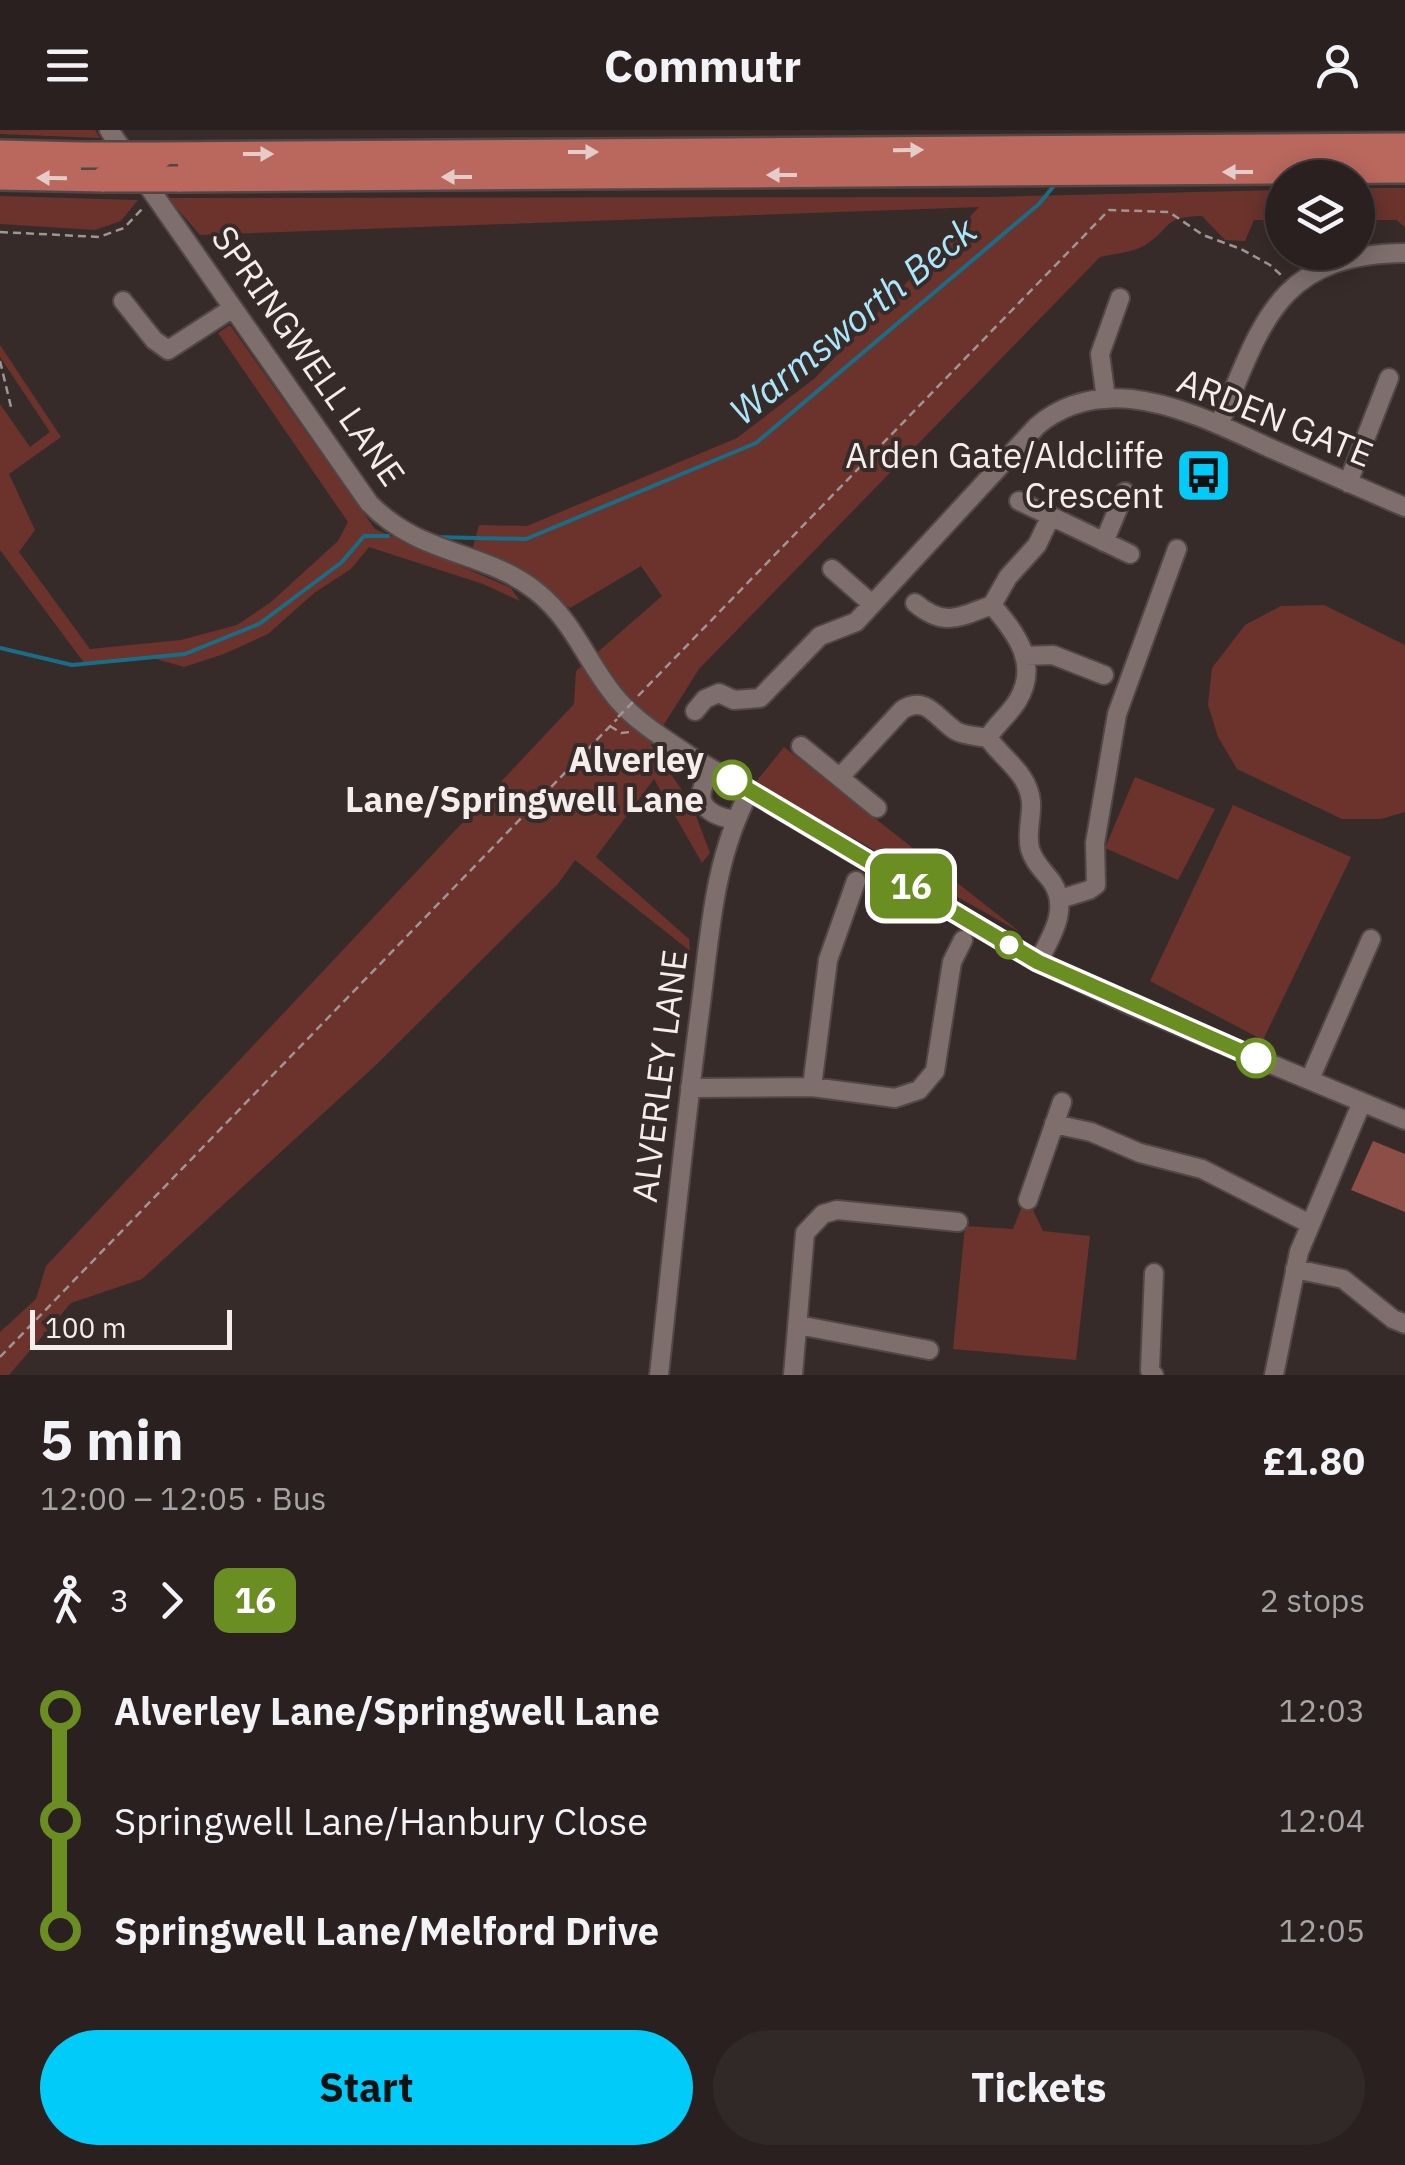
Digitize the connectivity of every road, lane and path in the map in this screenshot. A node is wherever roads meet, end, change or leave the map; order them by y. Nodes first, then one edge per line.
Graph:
1 (109, 130) edge
2 (1405, 146) edge
3 (0, 153) edge
4 (1076, 161) junction
5 (1405, 170) edge
6 (0, 177) edge
7 (164, 206) junction
8 (0, 232) edge
9 (1405, 253) edge
10 (1292, 287) junction
11 (1120, 298) dead end
12 (123, 301) dead end
13 (233, 308) junction
14 (0, 361) edge
15 (1389, 378) dead end
16 (1106, 398) junction
17 (11, 407) dead end
18 (1220, 425) junction
19 (1348, 483) junction
20 (1124, 492) dead end
21 (1019, 501) dead end
22 (1405, 507) edge
23 (1051, 516) junction
24 (1104, 542) junction
25 (1177, 549) dead end
26 (1130, 554) dead end
27 (832, 570) dead end
28 (915, 603) dead end
29 (872, 604) junction
30 (992, 605) junction
31 (1024, 656) junction
32 (1104, 675) dead end
33 (695, 711) dead end
34 (988, 738) junction
35 (801, 746) dead end
36 (714, 770) junction
37 (840, 777) junction
38 (750, 790) junction
39 (878, 808) dead end
40 (734, 820) junction
41 (856, 881) dead end
42 (1060, 899) junction
43 (1372, 939) dead end
44 (963, 940) dead end
45 (1038, 962) junction
46 (1310, 1079) junction
47 (812, 1086) junction
48 (690, 1088) junction
49 (1062, 1102) dead end
50 (1362, 1102) junction
51 (1405, 1120) edge
52 (1054, 1124) junction
53 (1028, 1200) dead end
54 (958, 1222) dead end
55 (1308, 1224) junction
56 (1295, 1269) junction
57 (1154, 1273) dead end
58 (1405, 1324) edge
59 (798, 1325) junction
60 (929, 1350) dead end
61 (0, 1357) edge
62 (659, 1375) edge
63 (794, 1375) edge
64 (1154, 1375) edge
65 (1274, 1375) edge

1 - 7 street, SPRINGWELL LANE
2 - 4 highway
3 -> 4 highway, bridge
5 -> 4 highway
4 -> 6 highway, bridge
7 - 8 path
7 - 13 street, SPRINGWELL LANE
9 - 10 street
10 - 18 street
10 - 61 path, bridge
11 - 16 street
12 - 13 street
13 - 36 street, SPRINGWELL LANE
14 - 17 path
15 - 19 street
16 - 18 street, ARDEN GATE
16 - 29 street, ARDEN GATE
18 - 19 street, ARDEN GATE
19 - 22 street, ARDEN GATE
20 - 24 street
21 - 23 street
23 - 24 street
23 - 30 street
24 - 26 street
25 - 42 street
27 - 29 street
28 - 30 street
29 - 33 street, ARDEN GATE
30 - 31 street
31 - 32 street
31 - 34 street
34 - 37 street
34 - 42 street
35 - 37 street
36 - 38 street, SPRINGWELL LANE
36 - 40 street
37 - 39 street
38 - 40 street, ALVERLEY LANE
38 - 45 street, SPRINGWELL LANE
40 - 48 street, ALVERLEY LANE
41 - 47 street
42 - 45 street
43 - 46 street
44 - 47 street
45 - 46 street, SPRINGWELL LANE
46 - 50 street, SPRINGWELL LANE
47 - 48 street
48 - 62 street, ALVERLEY LANE
49 - 52 street
50 - 51 street, SPRINGWELL LANE
50 - 55 street
52 - 53 street
52 - 55 street
54 - 59 street
55 - 56 street
56 - 58 street
56 - 65 street
57 - 64 street
59 - 60 street
59 - 63 street

